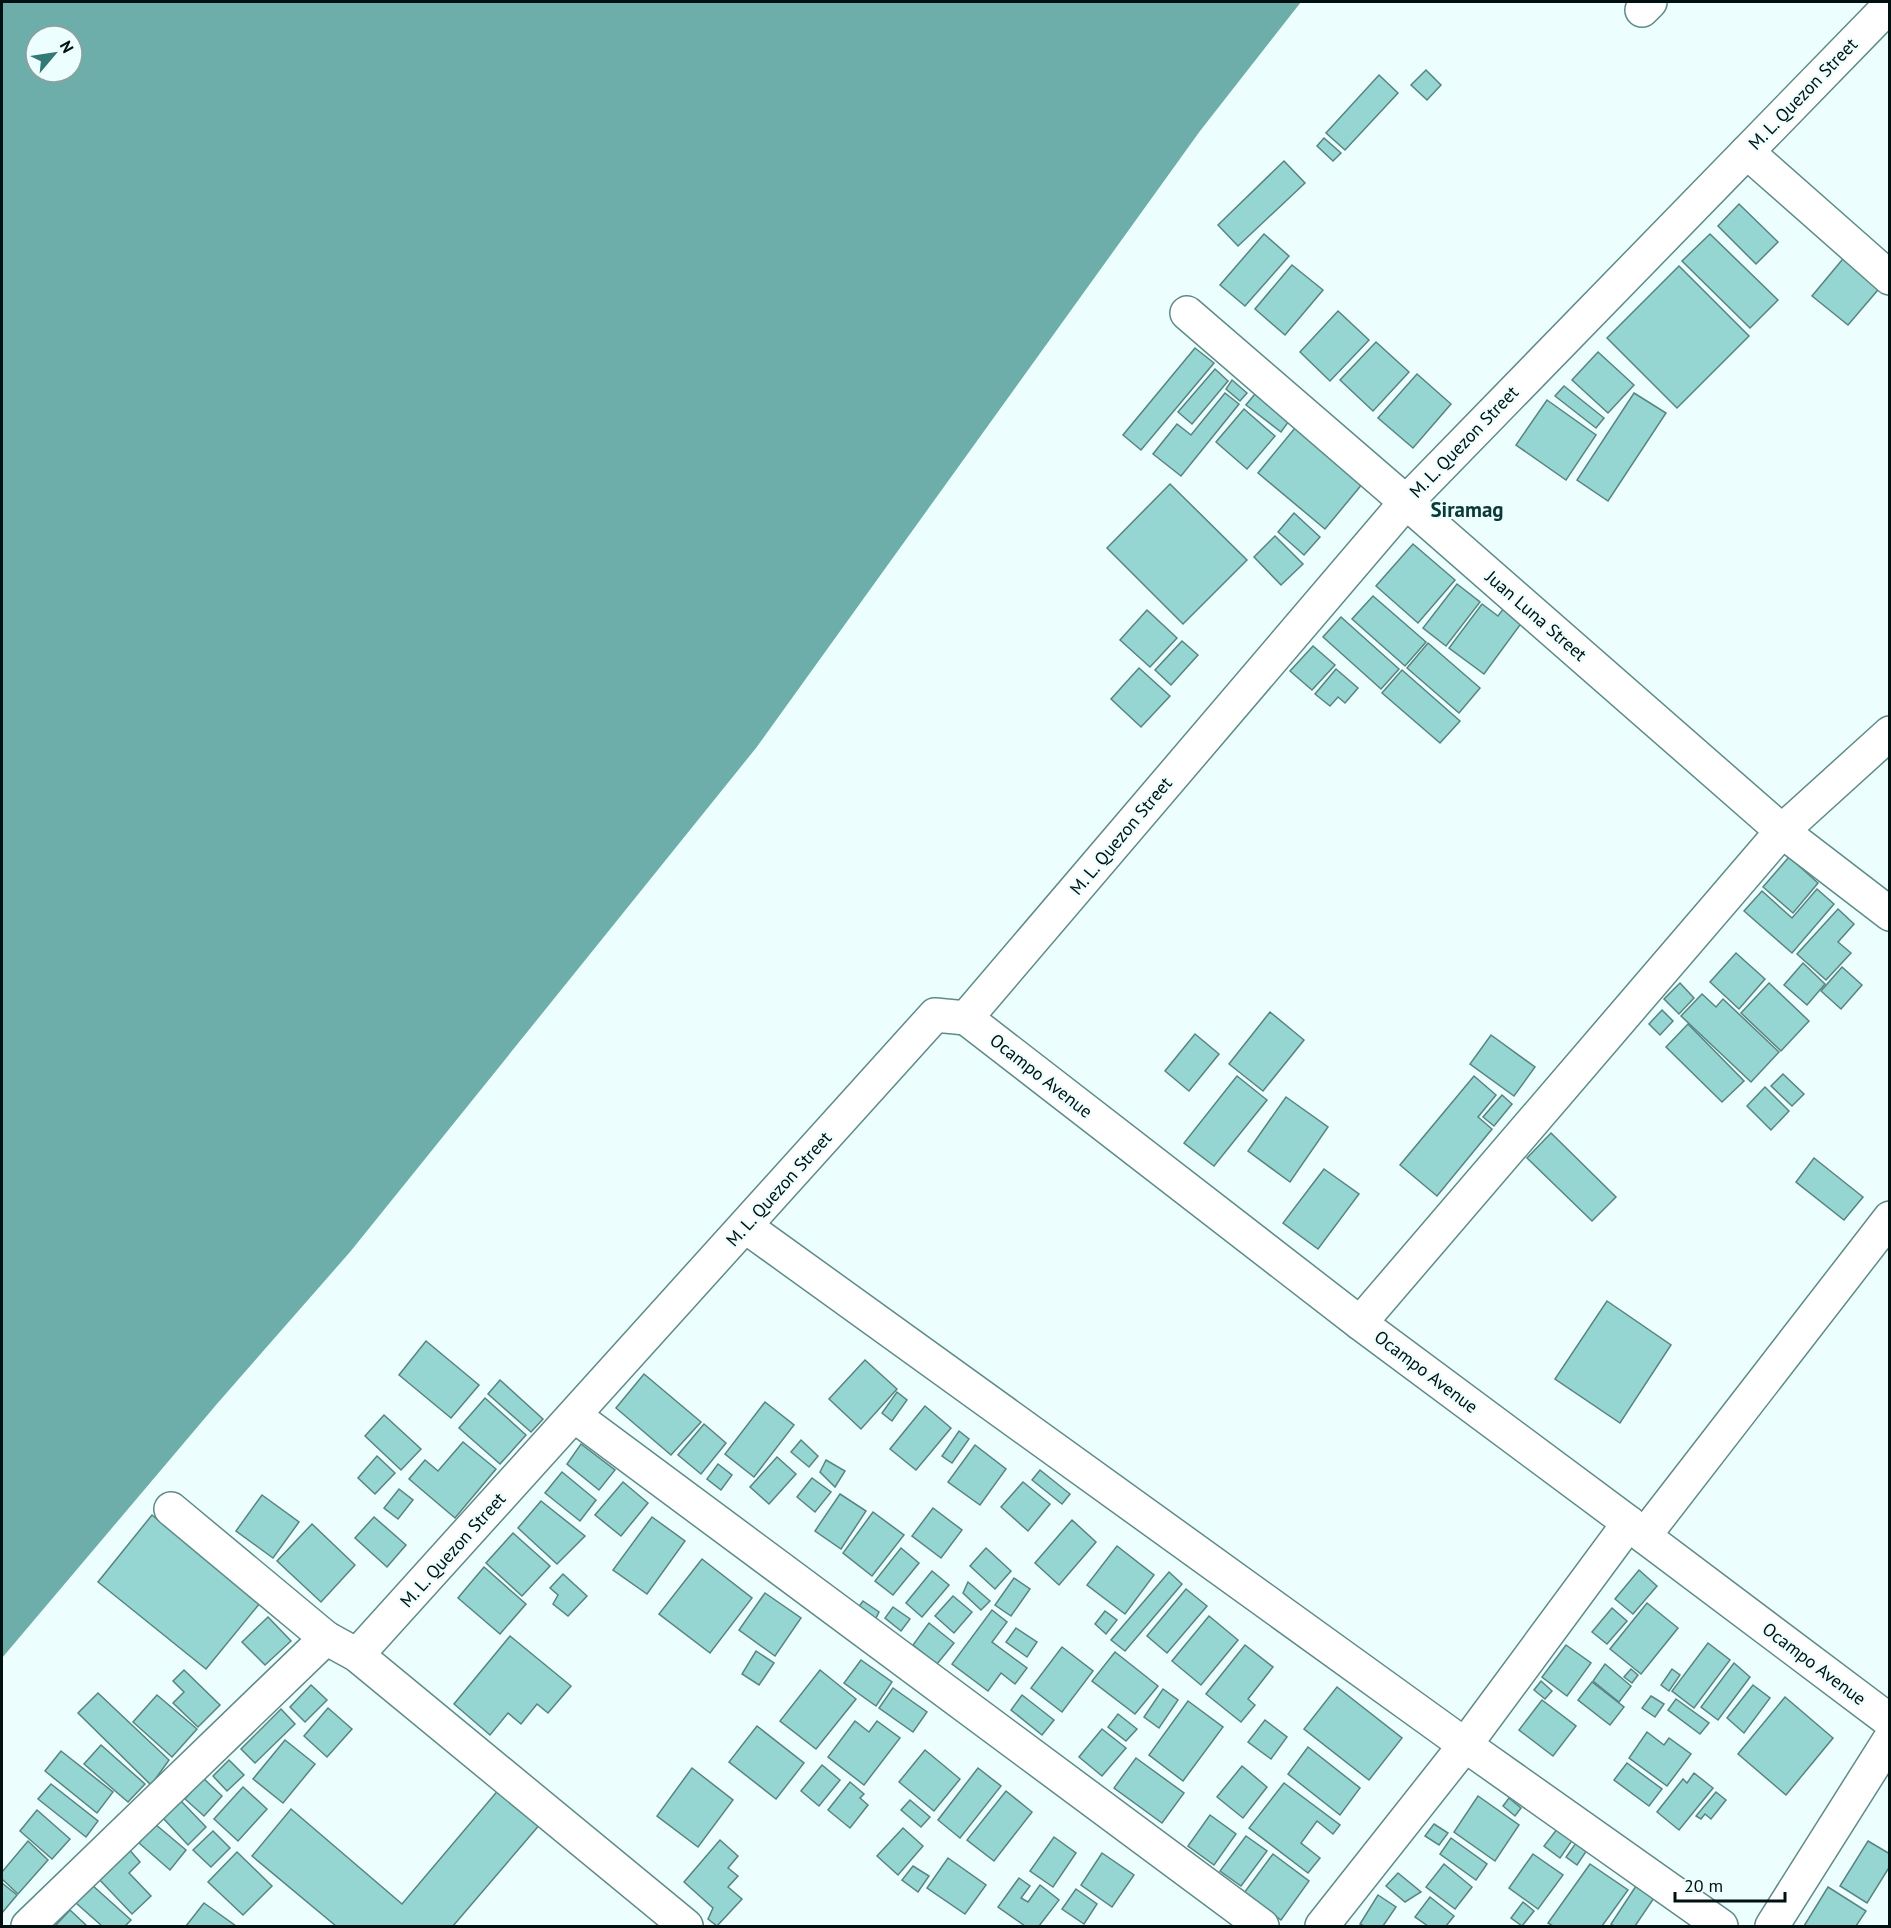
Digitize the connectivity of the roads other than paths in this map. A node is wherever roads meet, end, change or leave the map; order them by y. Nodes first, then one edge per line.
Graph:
1 (1890, 5) edge
2 (1747, 152) junction
3 (1890, 278) edge
4 (1187, 313) dead end
5 (1406, 501) junction
6 (1890, 734) edge
7 (1782, 831) junction
8 (1890, 914) edge
9 (966, 1018) junction
10 (1890, 1218) edge
11 (745, 1226) junction
12 (1360, 1323) junction
13 (575, 1416) junction
14 (171, 1509) dead end
15 (1636, 1529) junction
16 (326, 1638) junction
17 (357, 1655) junction
18 (1890, 1721) edge
19 (1890, 1739) edge
20 (1465, 1745) junction
21 (28, 1926) edge
22 (686, 1926) edge
23 (1262, 1926) edge
24 (1322, 1926) edge
25 (1721, 1926) edge
26 (1772, 1926) edge

1 - 2 street, M. L. Quezon Street
2 - 3 street
2 - 5 street, M. L. Quezon Street
4 - 5 street, Juan Luna Street
5 - 7 street, Juan Luna Street
5 - 9 street, M. L. Quezon Street
6 - 7 street
7 - 8 street, Juan Luna Street
7 - 12 street
9 - 11 street, M. L. Quezon Street
9 - 12 street, Ocampo Avenue
10 - 15 street
11 - 13 street, M. L. Quezon Street
11 - 20 street
12 - 15 street, Ocampo Avenue
13 - 17 street, M. L. Quezon Street
13 - 23 street
14 - 16 street
15 - 18 street, Ocampo Avenue
15 - 20 street
16 - 17 street
16 - 21 street
17 - 22 street
19 - 26 street
20 - 24 street
20 - 25 street

